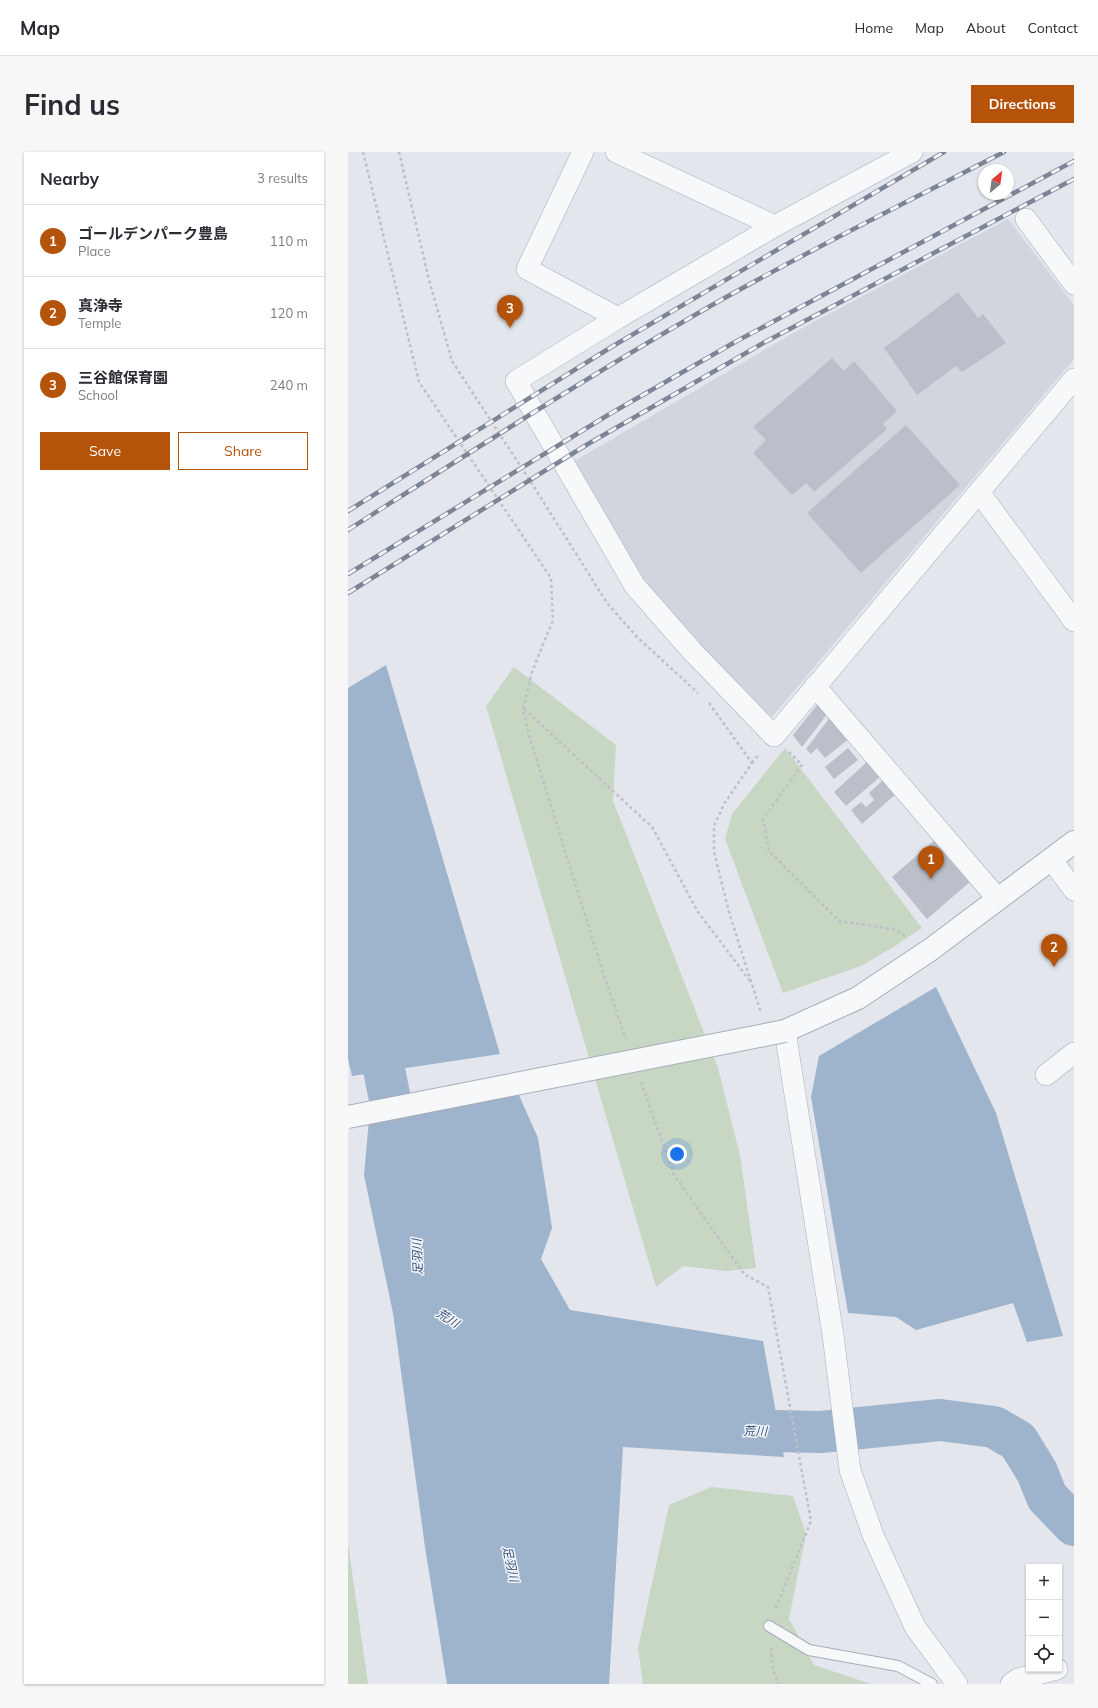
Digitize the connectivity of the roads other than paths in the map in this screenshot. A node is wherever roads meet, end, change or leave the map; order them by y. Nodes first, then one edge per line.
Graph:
1 (583, 152) edge
2 (616, 152) edge
3 (912, 152) edge
4 (1026, 219) dead end
5 (775, 226) junction
6 (1074, 284) edge
7 (618, 318) junction
8 (1074, 379) edge
9 (979, 492) junction
10 (1074, 621) edge
11 (816, 686) junction
12 (1074, 842) edge
13 (1051, 859) junction
14 (1074, 890) edge
15 (998, 899) junction
16 (785, 1031) junction
17 (1074, 1053) edge
18 (1046, 1075) dead end
19 (348, 1117) edge
20 (769, 1626) road end
21 (1074, 1665) edge
22 (1062, 1668) edge
23 (1046, 1672) edge
24 (932, 1684) edge
25 (957, 1684) edge
26 (1011, 1684) edge

1 - 7 street
2 - 5 street
3 - 5 street
4 - 6 street
5 - 7 street
7 - 11 street
8 - 9 street
9 - 10 street
9 - 11 street
11 - 15 street
12 - 13 street
13 - 14 street
13 - 15 street
15 - 16 street
16 - 19 street, bridge
16 - 25 street
17 - 18 street
20 - 24 lane
21 - 22 street
23 - 26 street

